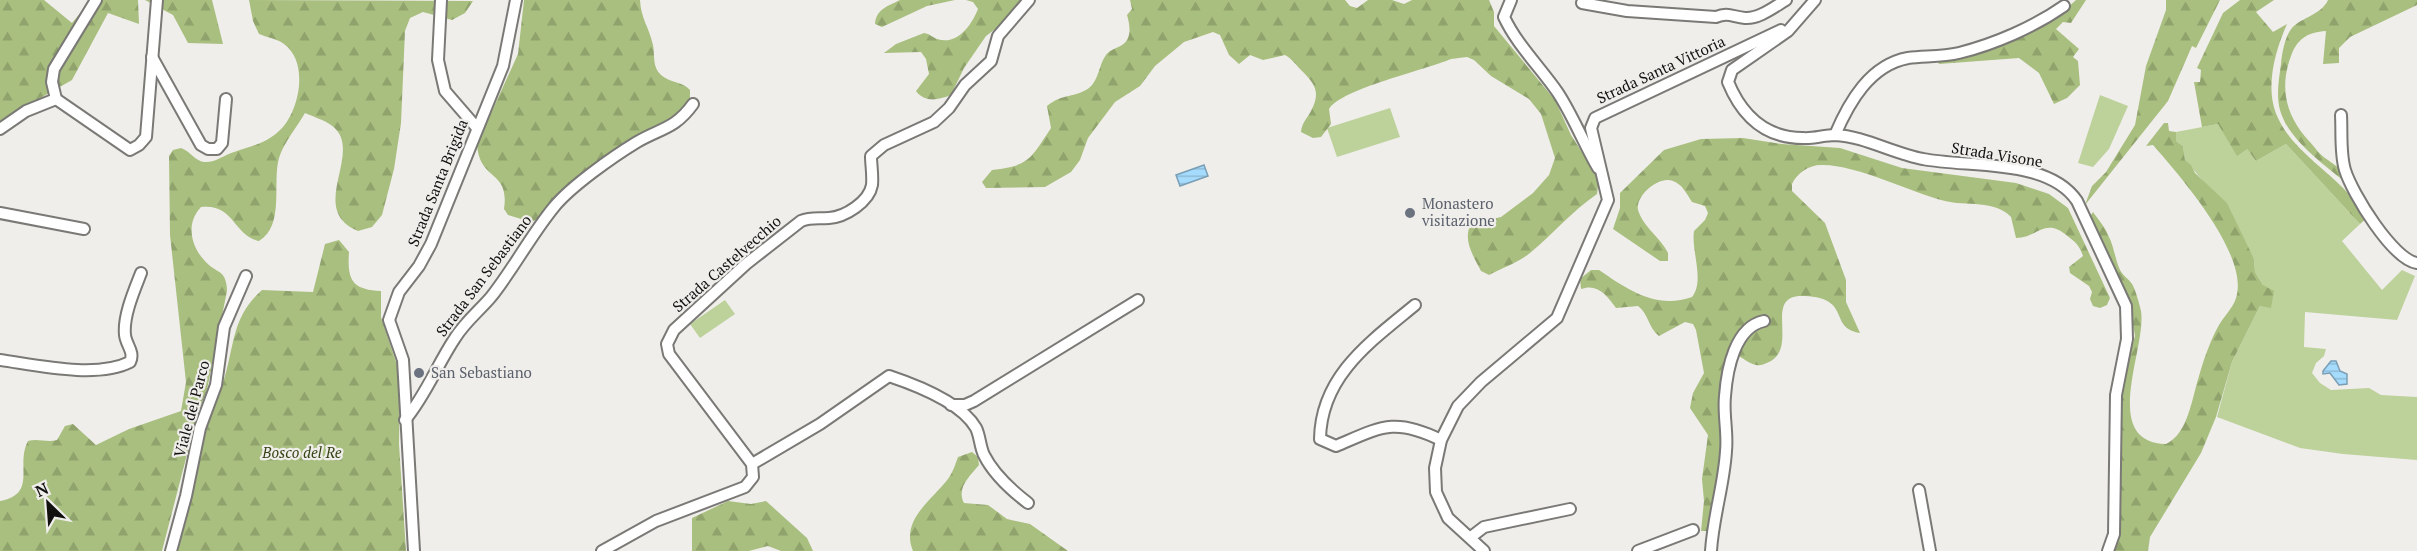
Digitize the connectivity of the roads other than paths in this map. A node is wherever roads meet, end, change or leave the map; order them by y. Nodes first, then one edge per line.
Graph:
1 (96, 0) edge
2 (157, 0) edge
3 (441, 0) edge
4 (516, 0) edge
5 (1029, 0) edge
6 (1511, 0) edge
7 (1786, 0) edge
8 (1815, 0) edge
9 (1582, 3) dead end
10 (2064, 6) dead end
11 (1796, 22) junction
12 (152, 57) junction
13 (56, 99) junction
14 (226, 99) dead end
15 (693, 104) dead end
16 (2341, 115) dead end
17 (477, 128) junction
18 (0, 129) edge
19 (1835, 135) junction
20 (1604, 178) junction
21 (0, 213) edge
22 (84, 229) dead end
23 (2417, 263) edge
24 (141, 273) dead end
25 (246, 276) dead end
26 (1138, 300) dead end
27 (1415, 305) dead end
28 (1764, 321) dead end
29 (0, 360) edge
30 (951, 405) junction
31 (405, 420) junction
32 (1441, 440) junction
33 (752, 464) junction
34 (1919, 490) dead end
35 (1028, 503) dead end
36 (1570, 509) dead end
37 (1693, 530) dead end
38 (1471, 537) junction
39 (171, 551) edge
40 (414, 551) edge
41 (602, 551) edge
42 (1484, 551) edge
43 (1638, 551) edge
44 (1711, 551) edge
45 (1930, 551) edge
46 (2108, 551) edge

1 - 13 street
2 - 12 street
3 - 17 street
4 - 17 street, Strada Santa Brigida
5 - 33 street, Strada Castelvecchio
6 - 20 street, Strada Santa Vittoria
7 - 9 street
8 - 11 street, Strada Visone
10 - 19 street
11 - 19 street, Strada Visone
11 - 20 street, Strada Santa Vittoria
12 - 13 street
12 - 14 street
13 - 18 street
15 - 31 street, Strada San Sebastiano
16 - 23 street
17 - 31 street, Strada Santa Brigida
19 - 46 street, Strada Visone
20 - 32 street, Strada Santa Vittoria
21 - 22 street
24 - 29 street
25 - 39 street, Viale del Parco
26 - 30 street
27 - 32 street
28 - 44 street
30 - 33 street
30 - 35 street
31 - 40 street, Strada Santa Brigida
32 - 38 street, Strada Santa Vittoria
33 - 41 street
34 - 45 street
36 - 38 street
37 - 43 street
38 - 42 street, Strada Santa Vittoria

